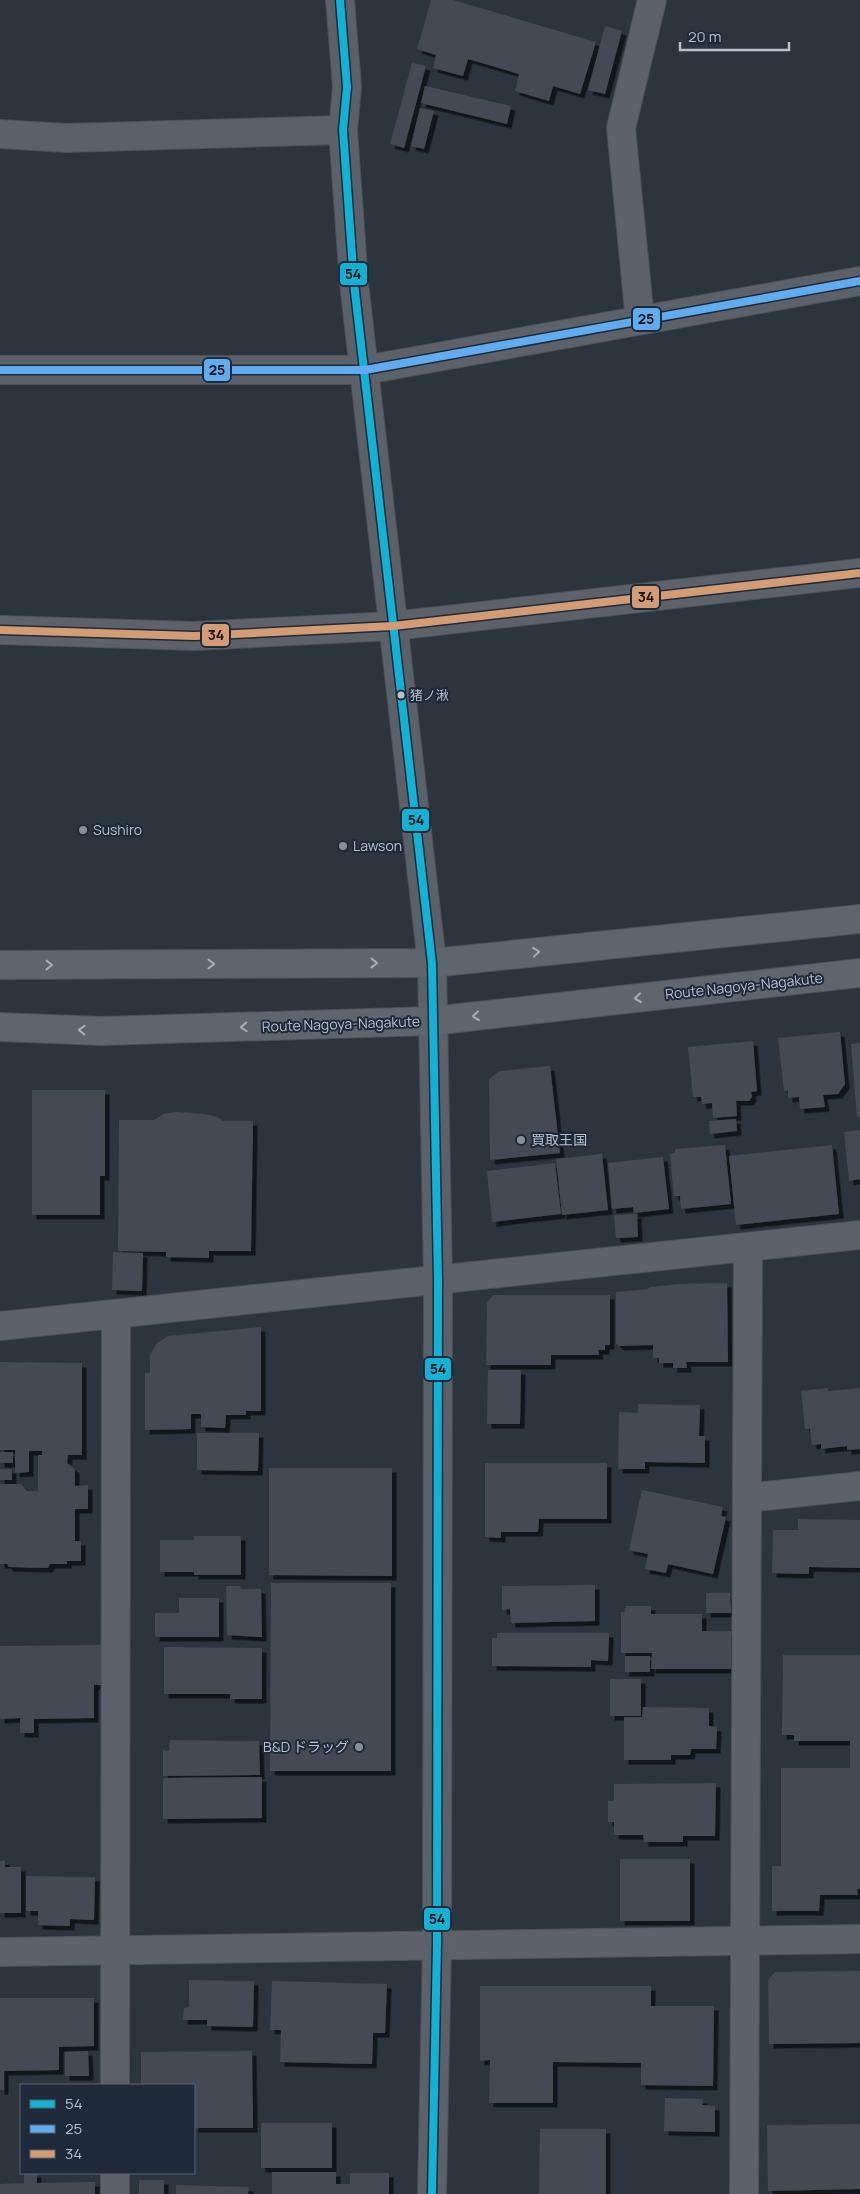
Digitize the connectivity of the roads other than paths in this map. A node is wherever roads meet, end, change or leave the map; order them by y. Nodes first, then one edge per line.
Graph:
1 (340, 0) edge
2 (652, 0) edge
3 (343, 130) junction
4 (0, 134) edge
5 (860, 281) edge
6 (640, 320) junction
7 (0, 370) edge
8 (365, 370) junction
9 (860, 573) edge
10 (393, 626) junction
11 (0, 630) edge
12 (860, 919) edge
13 (432, 963) junction
14 (0, 965) edge
15 (860, 973) edge
16 (432, 1022) junction
17 (0, 1027) edge
18 (860, 1235) edge
19 (748, 1247) junction
20 (438, 1280) junction
21 (116, 1314) junction
22 (0, 1326) edge
23 (860, 1486) edge
24 (747, 1498) junction
25 (860, 1939) edge
26 (745, 1940) junction
27 (437, 1944) junction
28 (115, 1950) junction
29 (0, 1952) edge
30 (115, 2084) edge
31 (115, 2174) edge
32 (115, 2194) edge
33 (432, 2194) edge
34 (744, 2194) edge

1 - 3 street
2 - 6 street
3 - 4 street
3 - 8 street
5 - 6 street
6 - 8 street
7 - 8 street
8 - 10 street
9 - 10 street
10 - 11 street
10 - 13 street
13 -> 12 main road
14 -> 13 main road
13 - 16 street
15 -> 16 main road, Route Nagoya-Nagakute
16 -> 17 main road, Route Nagoya-Nagakute
16 - 20 street
18 - 19 street
19 - 20 street
19 - 24 street
20 - 21 street
20 - 27 street
21 - 22 street
21 - 28 street
23 - 24 street
24 - 26 street
25 - 26 street
26 - 27 street
26 - 34 street
27 - 28 street
27 - 33 street
28 - 29 street
28 - 30 street
31 - 32 street

